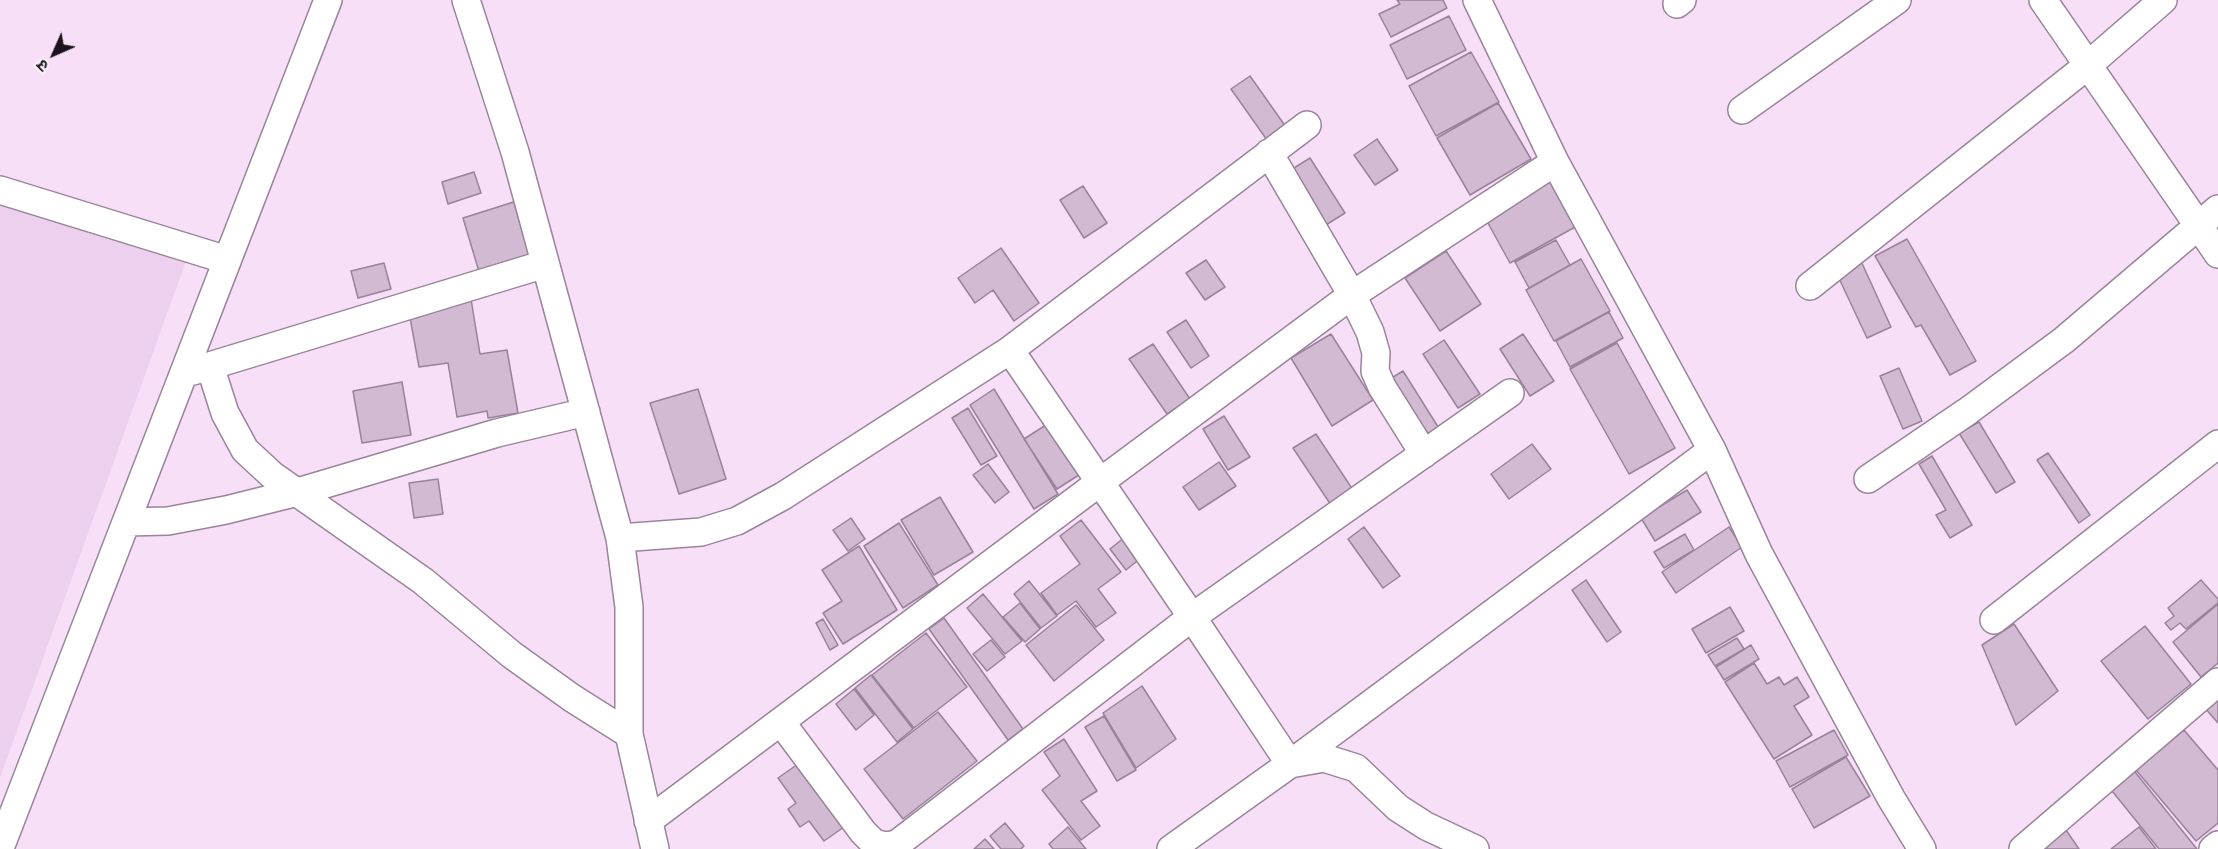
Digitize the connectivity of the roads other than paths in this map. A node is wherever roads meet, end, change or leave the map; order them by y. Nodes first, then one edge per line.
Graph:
1 (328, 0) edge
2 (466, 0) edge
3 (1477, 0) edge
4 (1897, 0) edge
5 (2043, 0) edge
6 (2163, 0) edge
7 (2087, 66) junction
8 (1742, 110) dead end
9 (1307, 125) dead end
10 (1269, 153) junction
11 (1555, 162) junction
12 (0, 190) edge
13 (2218, 209) edge
14 (2198, 227) junction
15 (2218, 254) edge
16 (227, 260) junction
17 (545, 264) junction
18 (1810, 286) dead end
19 (1352, 295) junction
20 (1010, 350) junction
21 (210, 366) junction
22 (183, 374) junction
23 (1510, 393) dead end
24 (586, 412) junction
25 (2218, 444) edge
26 (1712, 450) junction
27 (1424, 454) junction
28 (1868, 479) dead end
29 (1100, 482) junction
30 (298, 492) junction
31 (126, 522) junction
32 (620, 538) junction
33 (1192, 617) junction
34 (1994, 620) dead end
35 (2218, 682) edge
36 (781, 722) junction
37 (629, 734) junction
38 (1290, 764) junction
39 (648, 821) junction
40 (2218, 845) edge
41 (0, 848) edge
42 (655, 849) edge
43 (1171, 849) edge
44 (1475, 849) edge
45 (1922, 849) edge
46 (2023, 849) edge
47 (2213, 849) edge

1 - 16 street
2 - 17 street
3 - 11 street
4 - 8 street
5 - 7 street
6 - 7 street
7 - 14 street
7 - 18 street
9 - 10 street
10 - 19 street
10 - 20 street
11 - 19 street
11 - 26 street
12 - 16 street
13 - 14 street
14 - 15 street
14 - 28 street
16 - 22 street
17 - 21 street
17 - 24 street
19 - 27 street
19 - 29 street
20 - 29 street
20 - 32 street
21 - 22 street
21 - 30 street
22 - 31 street
23 - 27 street
24 - 30 street
24 - 32 street
25 - 34 street
26 - 38 street
26 - 45 street
27 - 33 street
29 - 33 street
29 - 36 street
30 - 31 street
30 - 37 street
31 - 41 street
32 - 37 street
33 - 36 street
33 - 38 street
35 - 46 street
36 - 39 street
37 - 39 street
38 - 43 street
38 - 44 street
39 - 42 street
40 - 47 street

